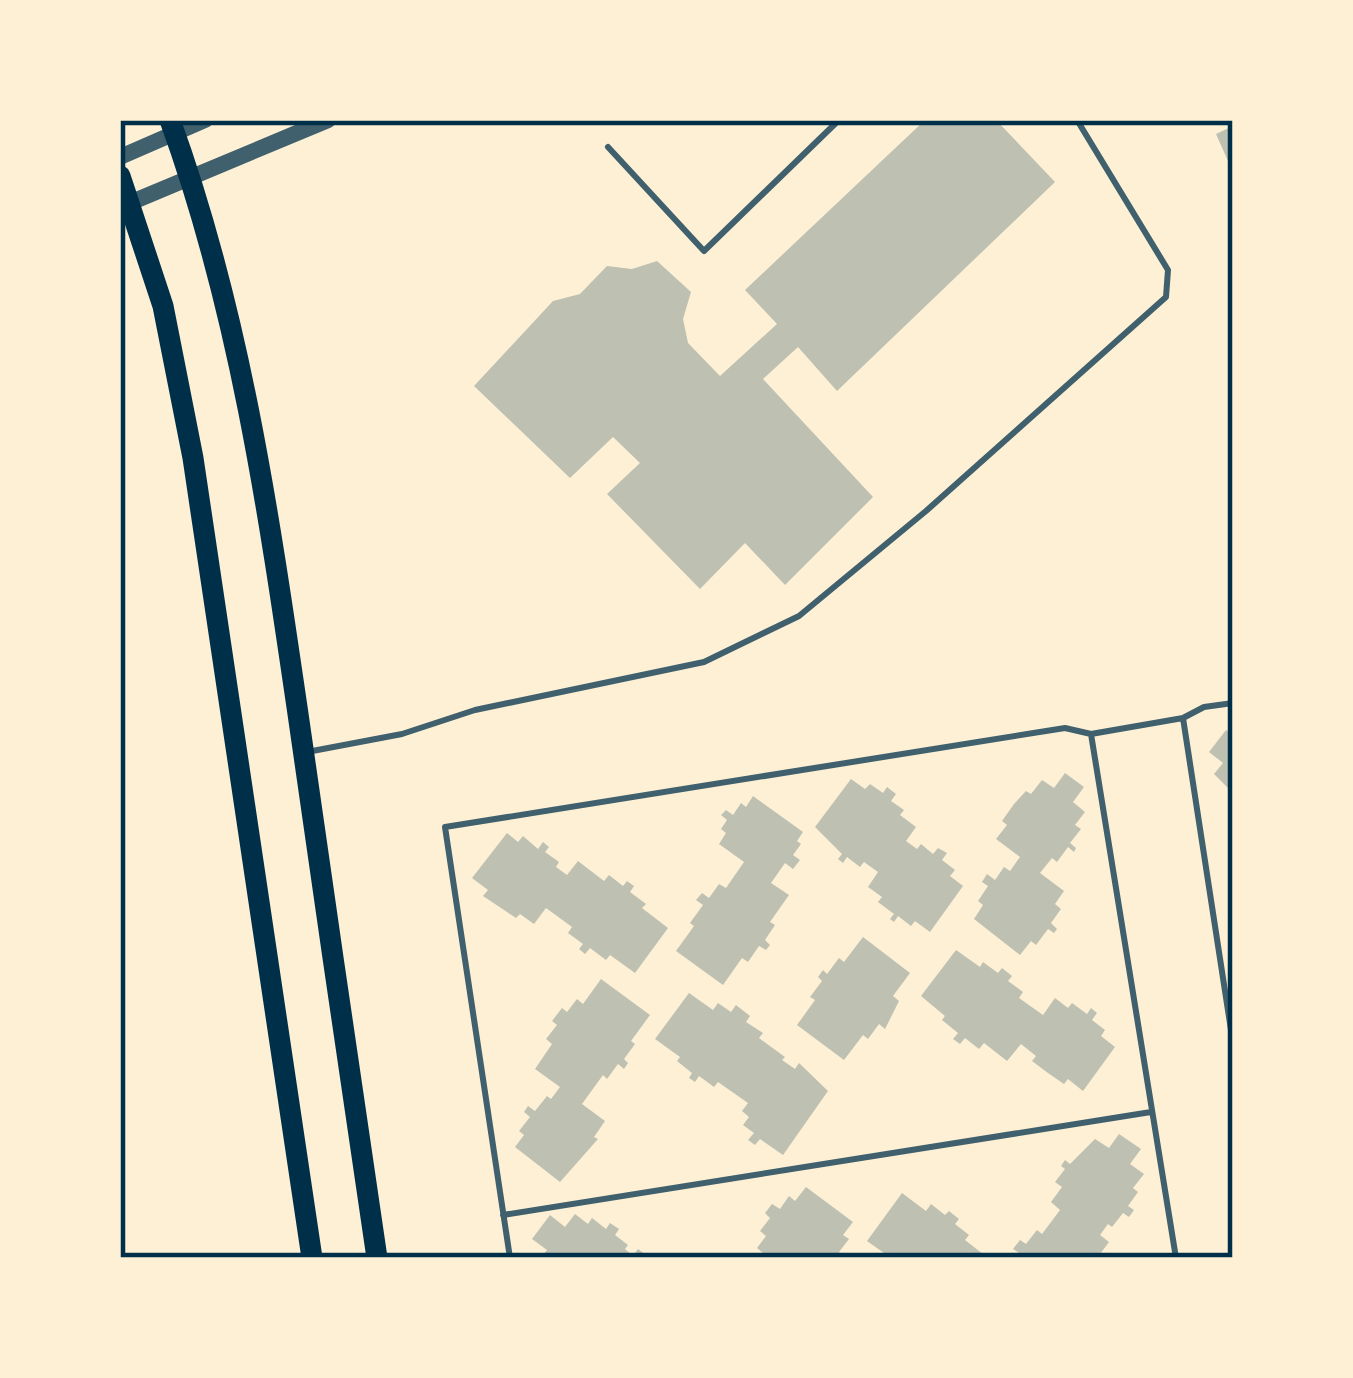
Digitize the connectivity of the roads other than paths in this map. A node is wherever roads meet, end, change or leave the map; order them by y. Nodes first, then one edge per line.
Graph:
1 (205, 120) edge
2 (328, 120) edge
3 (839, 120) edge
4 (1077, 120) edge
5 (173, 126) edge
6 (608, 146) dead end
7 (120, 157) edge
8 (120, 176) edge
9 (191, 179) junction
10 (125, 205) edge
11 (1233, 703) edge
12 (1183, 718) junction
13 (1091, 734) junction
14 (303, 752) junction
15 (1233, 1043) edge
16 (1151, 1112) junction
17 (503, 1215) junction
18 (312, 1258) edge
19 (377, 1258) edge
20 (510, 1258) edge
21 (1176, 1258) edge

1 - 5 street
2 - 9 street
3 - 6 lane
4 - 14 lane
5 - 7 street
5 - 9 highway
8 - 10 highway
9 - 10 street
9 - 14 highway
10 - 18 highway
11 - 12 lane
12 - 13 lane
12 - 15 lane
13 - 16 lane
13 - 17 lane
14 - 19 highway
16 - 17 lane
16 - 21 lane
17 - 20 lane

